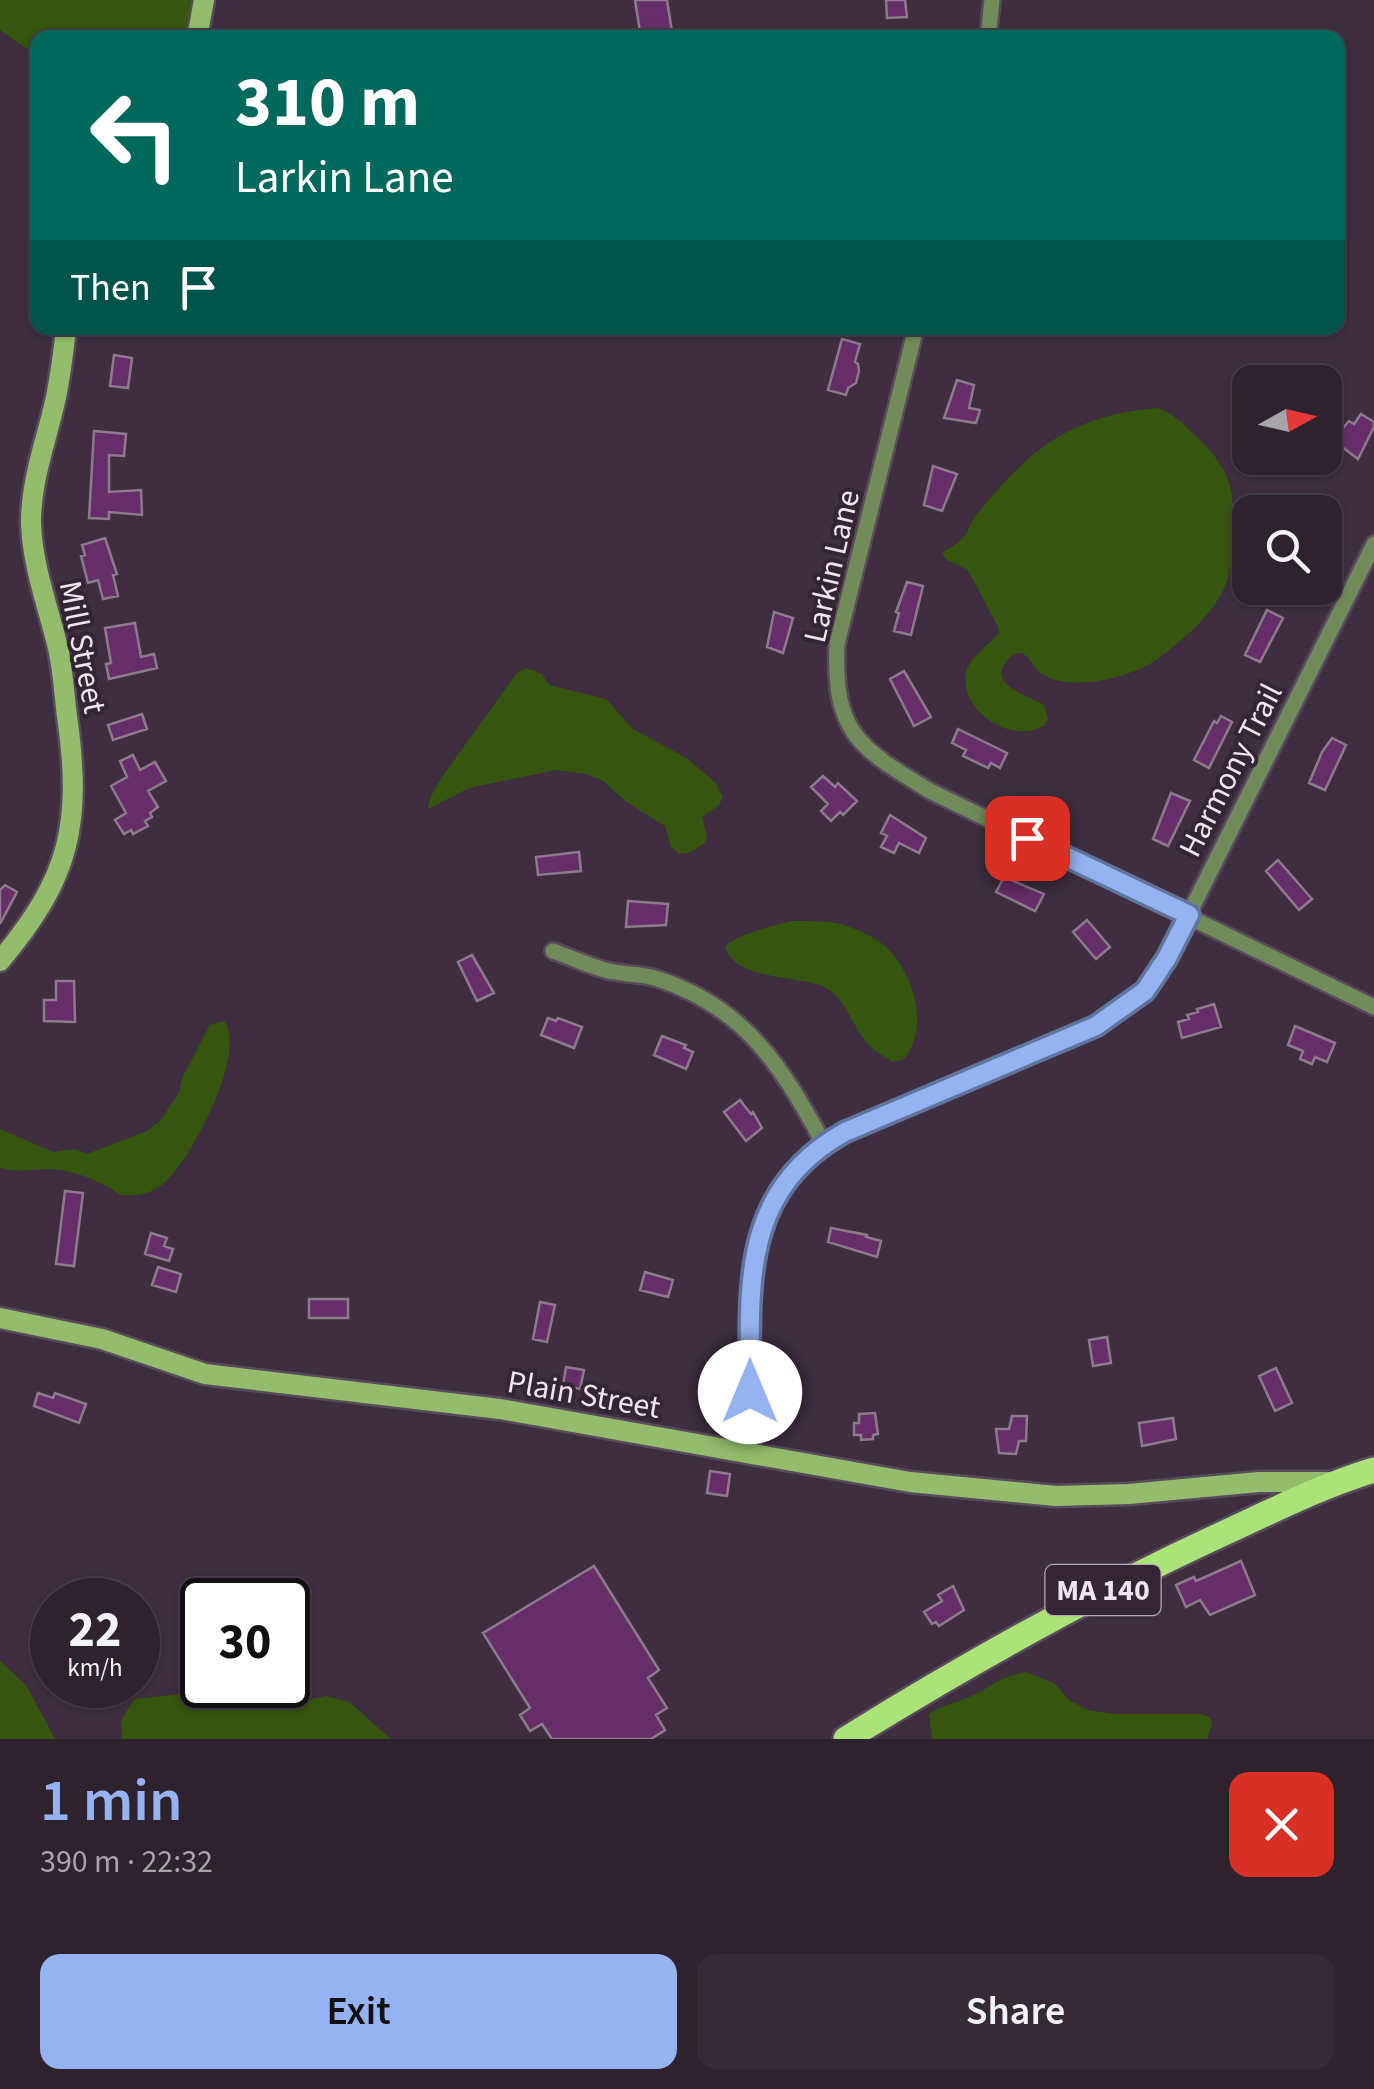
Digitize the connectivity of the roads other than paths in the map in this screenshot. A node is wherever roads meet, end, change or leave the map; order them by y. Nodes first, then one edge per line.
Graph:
1 (204, 0) edge
2 (992, 0) edge
3 (198, 30) edge
4 (989, 30) edge
5 (65, 335) edge
6 (914, 335) edge
7 (1374, 544) edge
8 (1189, 915) junction
9 (554, 951) dead end
10 (0, 961) edge
11 (1374, 1007) edge
12 (824, 1144) junction
13 (0, 1318) edge
14 (750, 1454) junction
15 (1374, 1470) edge
16 (1344, 1482) junction
17 (846, 1739) edge

1 - 3 street
2 - 4 street
5 - 10 street, Mill Street
6 - 8 street, Larkin Lane
7 - 8 street, Harmony Trail
8 - 11 street, Larkin Lane
8 - 12 street, Harmony Trail
9 - 12 street
12 - 14 street, Harmony Trail
13 - 14 street, Plain Street
14 - 16 street, Plain Street
15 - 16 main road, MA 140
16 - 17 main road, MA 140

